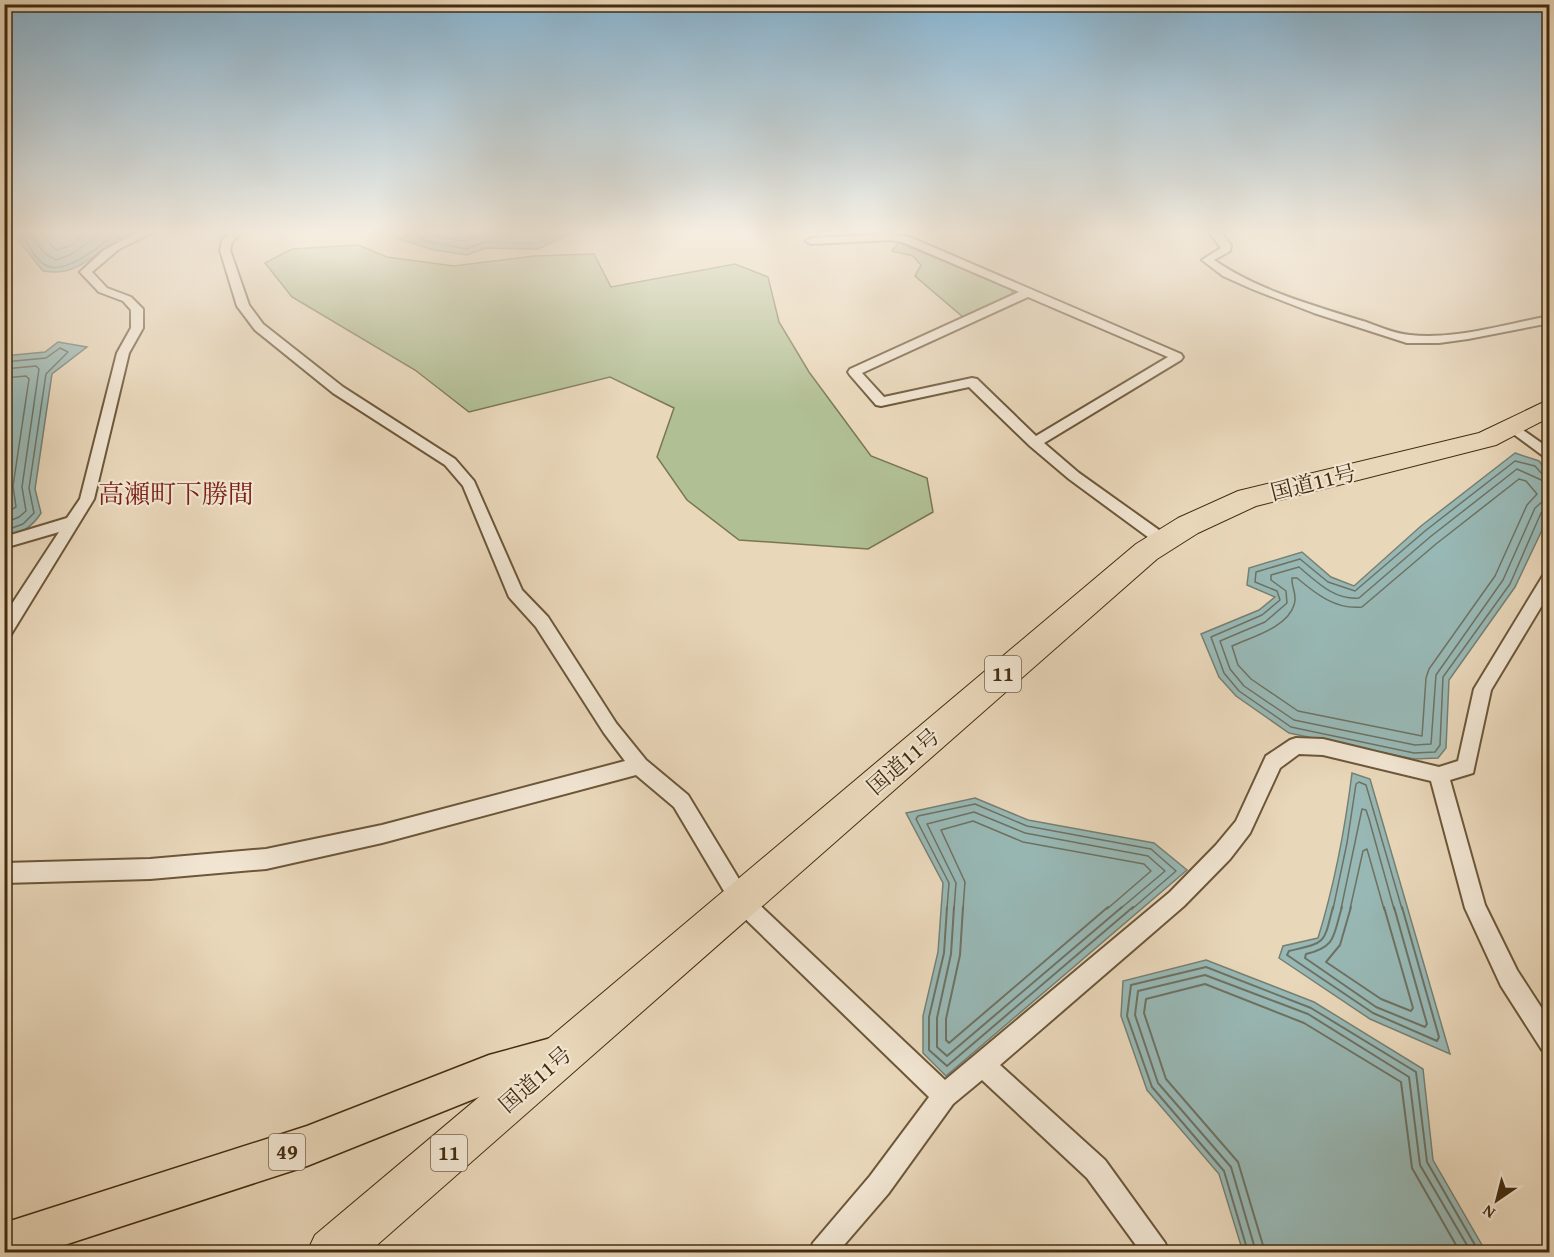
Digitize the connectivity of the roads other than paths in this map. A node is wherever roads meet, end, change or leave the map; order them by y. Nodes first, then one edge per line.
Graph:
1 (103, 290) edge
2 (238, 290) edge
3 (1024, 290) edge
4 (1266, 290) edge
5 (1029, 292) junction
6 (1550, 319) edge
7 (1550, 407) edge
8 (1513, 428) junction
9 (1035, 443) junction
10 (1550, 457) edge
11 (73, 522) junction
12 (1161, 539) junction
13 (4, 543) edge
14 (1550, 578) edge
15 (4, 632) edge
16 (639, 766) junction
17 (1439, 775) junction
18 (4, 873) edge
19 (741, 901) junction
20 (1550, 1042) edge
21 (566, 1053) junction
22 (983, 1065) junction
23 (945, 1096) junction
24 (4, 1244) edge
25 (332, 1252) edge
26 (822, 1252) edge
27 (1156, 1252) edge

1 - 11 street
2 - 16 street
3 - 5 street
4 - 6 street
5 - 9 street
5 - 9 street
7 - 8 highway, 国道11号 / 11
8 - 10 street
8 - 12 highway, 国道11号 / 11
9 - 12 street
11 - 13 street
11 - 15 street
12 - 19 highway, 国道11号 / 11
14 - 17 street
16 - 18 street
16 - 19 street
17 - 20 street
17 - 22 street
19 - 21 highway, 国道11号 / 11
19 - 23 street
21 - 24 main road, 49
21 - 25 highway, 国道11号 / 11
22 - 23 street
22 - 27 street
23 - 26 street

